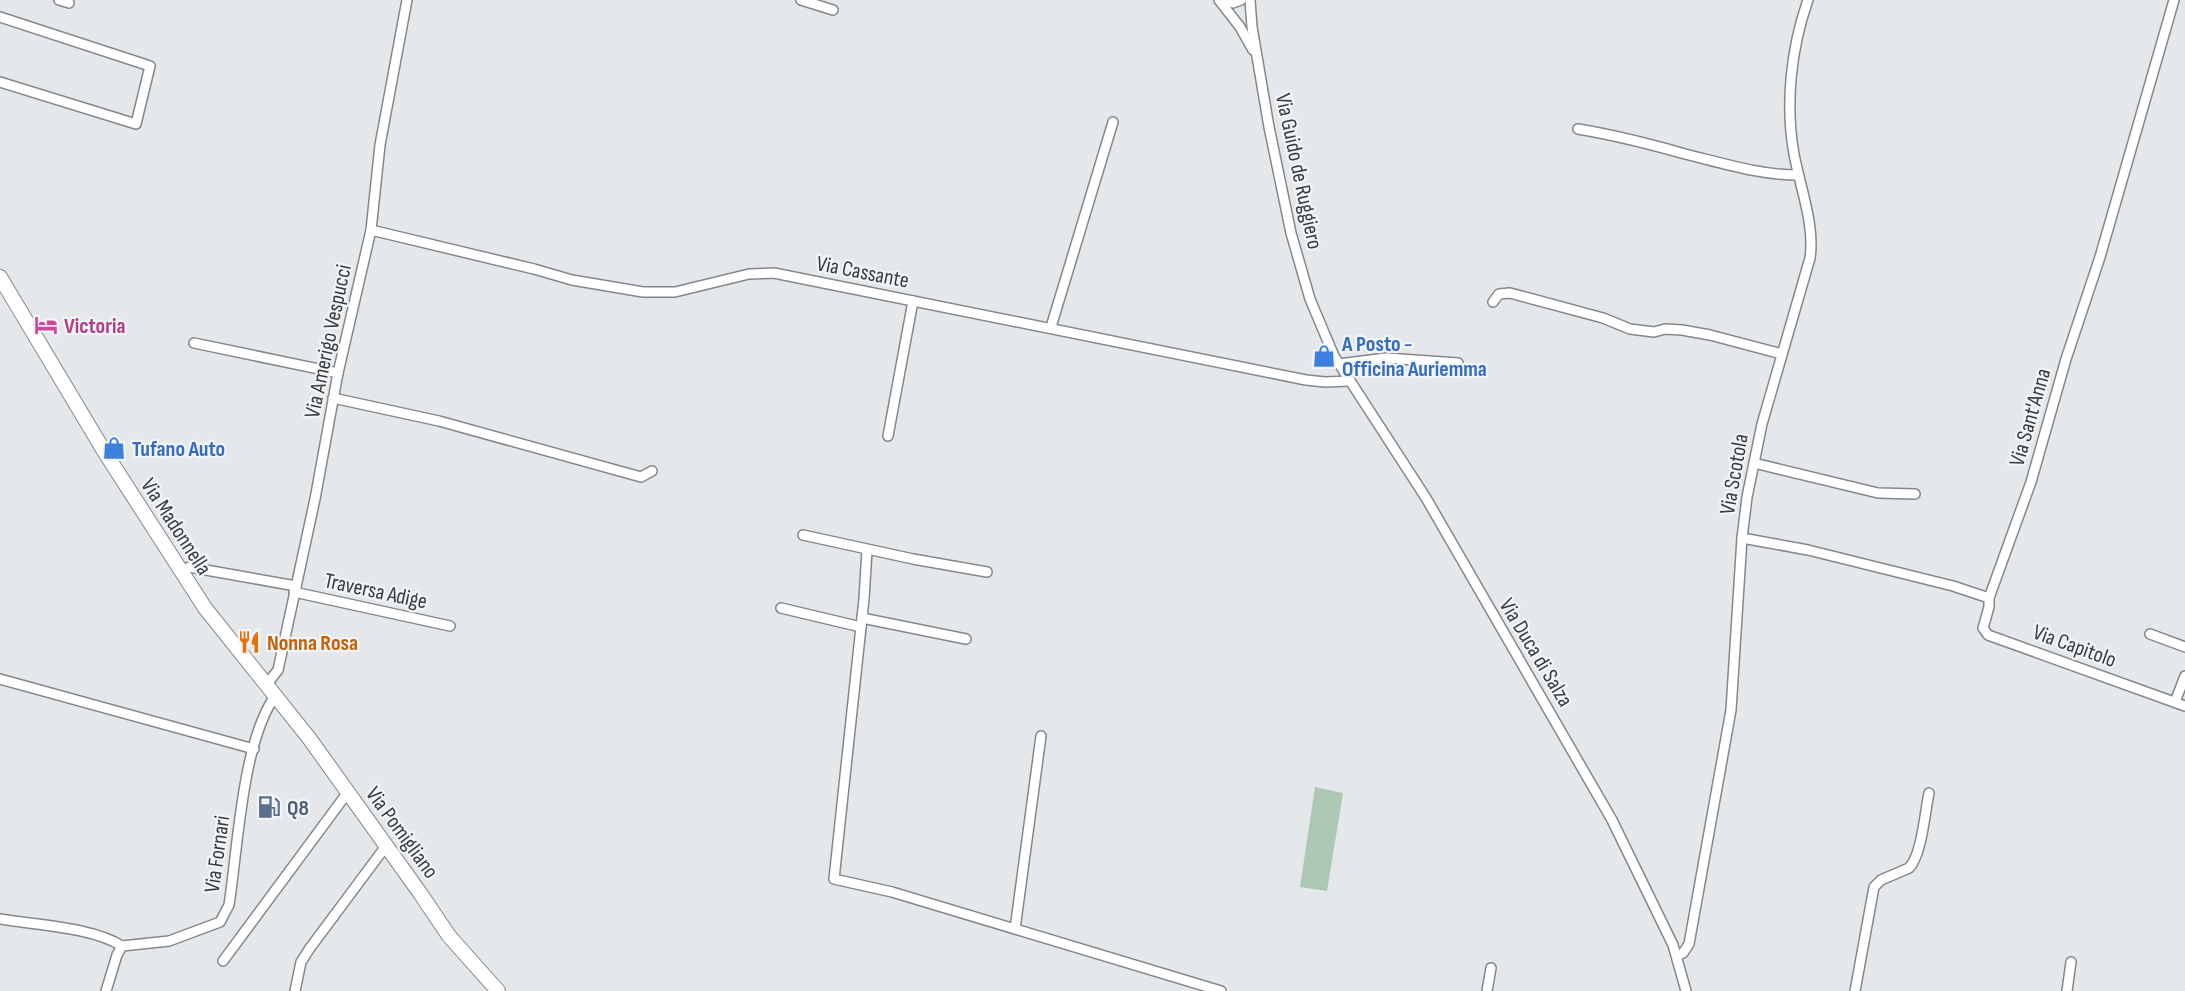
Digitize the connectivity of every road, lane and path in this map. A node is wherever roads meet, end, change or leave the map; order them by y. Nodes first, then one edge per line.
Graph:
1 (59, 0) edge
2 (407, 0) edge
3 (801, 0) edge
4 (1220, 0) edge
5 (1241, 0) edge
6 (1250, 0) edge
7 (1808, 0) edge
8 (2174, 0) edge
9 (69, 3) dead end
10 (833, 10) dead end
11 (0, 17) edge
12 (1257, 56) junction
13 (0, 82) edge
14 (1113, 122) dead end
15 (1578, 129) dead end
16 (1798, 175) junction
17 (371, 230) junction
18 (0, 277) edge
19 (913, 301) junction
20 (1493, 302) dead end
21 (1051, 327) junction
22 (194, 343) dead end
23 (1330, 346) joint
24 (1782, 354) junction
25 (1458, 363) dead end
26 (1339, 364) junction
27 (338, 373) junction
28 (1350, 381) junction
29 (333, 398) junction
30 (888, 436) dead end
31 (1754, 463) junction
32 (652, 471) dead end
33 (1915, 495) dead end
34 (803, 535) dead end
35 (1742, 538) junction
36 (867, 550) junction
37 (189, 567) dead end
38 (987, 572) dead end
39 (295, 589) junction
40 (1989, 598) junction
41 (781, 608) dead end
42 (861, 623) junction
43 (450, 626) dead end
44 (2150, 634) dead end
45 (966, 639) dead end
46 (2185, 648) edge
47 (2185, 676) edge
48 (0, 679) edge
49 (267, 684) junction
50 (275, 696) junction
51 (2175, 702) junction
52 (2185, 706) edge
53 (1041, 736) dead end
54 (254, 749) junction
55 (348, 792) junction
56 (1929, 793) dead end
57 (387, 846) junction
58 (0, 919) edge
59 (1015, 929) junction
60 (122, 946) junction
61 (1677, 956) junction
62 (224, 961) dead end
63 (2071, 962) dead end
64 (1491, 968) dead end
65 (106, 991) edge
66 (295, 991) edge
67 (498, 991) edge
68 (1221, 991) edge
69 (1487, 991) edge
70 (1686, 991) edge
71 (1855, 991) edge
72 (2067, 991) edge

1 - 9 street
2 - 17 street, Via Amerigo Vespucci
3 - 10 street
4 - 5 street
4 - 12 street
6 - 12 street, Via Guido de Ruggiero
7 - 16 street, Via Scotola
8 - 40 street, Via Sant'Anna
11 - 13 street
12 - 23 street, Via Guido de Ruggiero
14 - 21 street
15 - 16 street
16 - 24 street, Via Scotola
17 - 19 street, Via Cassante
17 - 27 street, Via Amerigo Vespucci
18 - 49 street, Via Madonnella
19 - 21 street, Via Cassante
19 - 30 street
20 - 24 street
21 - 28 street, Via Cassante
22 - 27 street
23 - 26 street, Via Duca di Salza
24 - 31 street, Via Scotola
25 - 26 street
26 - 28 street, Via Duca di Salza
27 - 29 street, Via Amerigo Vespucci
28 - 61 street, Via Duca di Salza
29 - 32 street
29 - 39 street, Via Amerigo Vespucci
31 - 33 street
31 - 35 street, Via Scotola
34 - 36 street
35 - 40 street
35 - 61 street, Via Scotola
36 - 38 street
36 - 42 street
37 - 39 street, Traversa Adige
39 - 43 street, Traversa Adige
39 - 49 street, Via Amerigo Vespucci
40 - 51 street, Via Capitolo
41 - 42 street
42 - 45 street
42 - 59 street
44 - 46 street
47 - 51 street
48 - 54 street
49 - 50 street, Via Madonnella
50 - 54 street, Via Fornari
50 - 55 street, Via Pomigliano
51 - 52 street, Via Capitolo
53 - 59 street
54 - 60 street, Via Fornari
55 - 57 street, Via Pomigliano
55 - 62 street
56 - 71 street
57 - 66 street
57 - 67 street, Via Pomigliano
58 - 60 street
59 - 68 street
60 - 65 street
61 - 70 street, Via Duca di Salza
63 - 72 street
64 - 69 street

